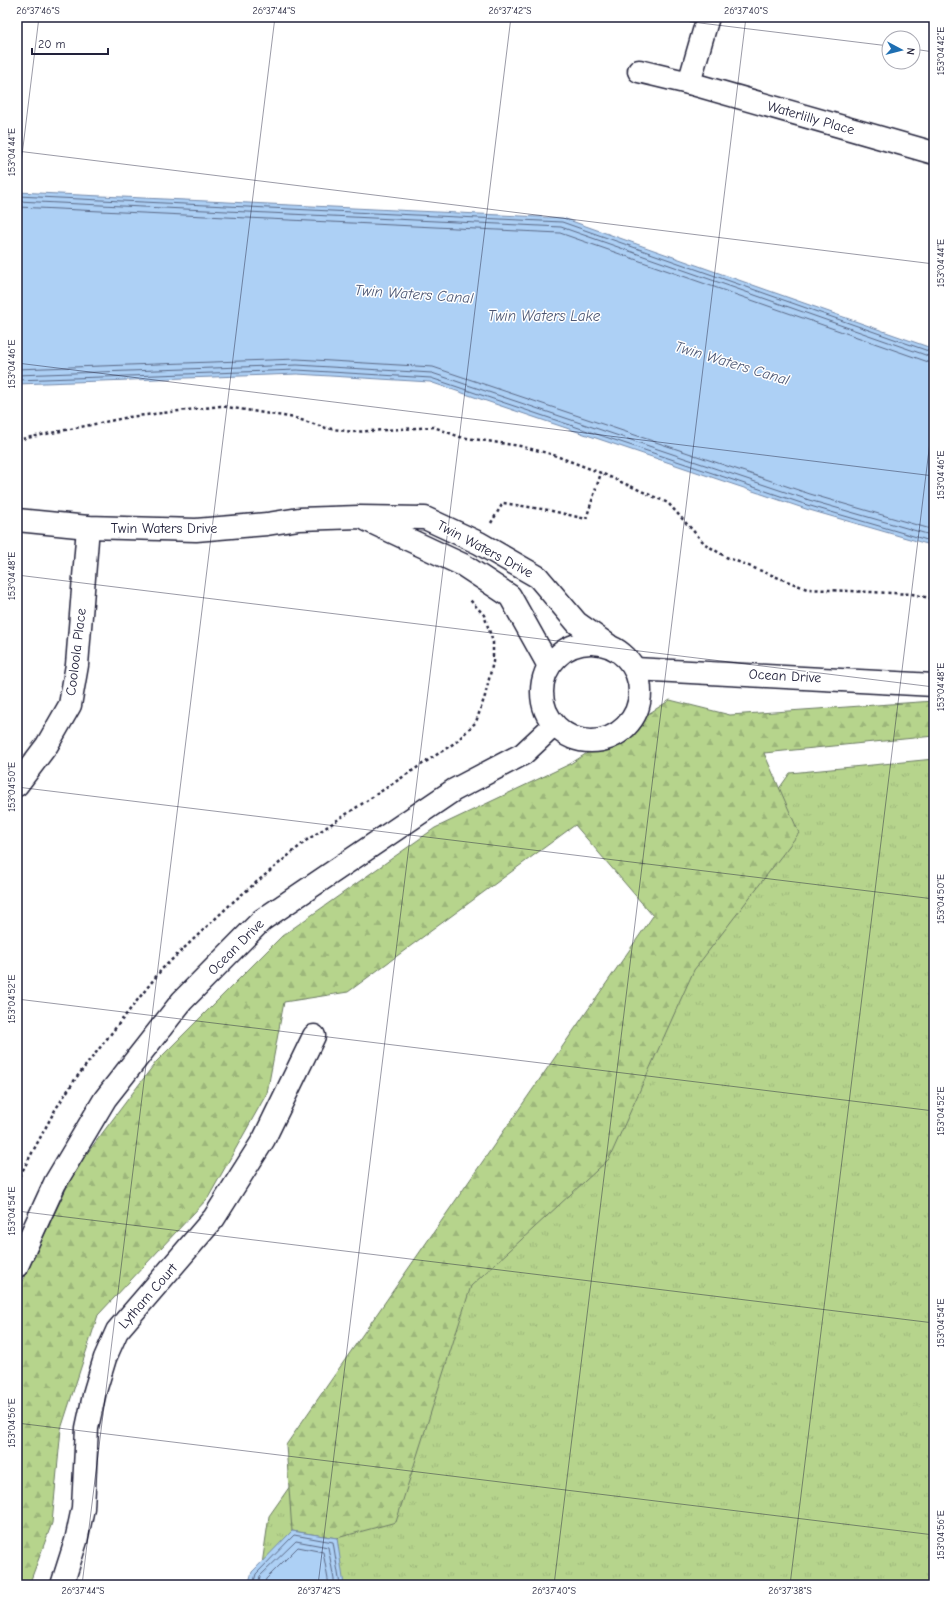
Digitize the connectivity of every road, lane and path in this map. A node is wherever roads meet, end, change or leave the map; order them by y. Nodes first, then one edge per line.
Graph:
1 (708, 17) edge
2 (639, 71) dead end
3 (689, 82) junction
4 (934, 153) edge
5 (17, 440) edge
6 (601, 473) junction
7 (359, 517) junction
8 (17, 520) edge
9 (88, 527) junction
10 (479, 543) junction
11 (468, 599) dead end
12 (934, 599) edge
13 (608, 645) junction
14 (549, 666) junction
15 (635, 670) junction
16 (934, 685) edge
17 (554, 725) junction
18 (17, 786) edge
19 (314, 1036) dead end
20 (17, 1181) edge
21 (17, 1266) edge
22 (62, 1585) edge

1 - 3 street
2 - 3 street, Waterlilly Place
3 - 4 street, Waterlilly Place
5 - 6 path
6 - 10 path
6 - 12 path
7 - 9 street, Twin Waters Drive
7 - 10 street, Twin Waters Drive
7 - 14 street, Twin Waters Drive
8 - 9 street, Twin Waters Drive
9 - 18 street, Cooloola Place
10 - 13 street, Twin Waters Drive
11 - 20 path
13 - 14 street
13 - 15 street
14 - 17 street
15 - 16 street, Ocean Drive
15 - 17 street
17 - 21 street, Ocean Drive
19 - 22 street, Lytham Court

